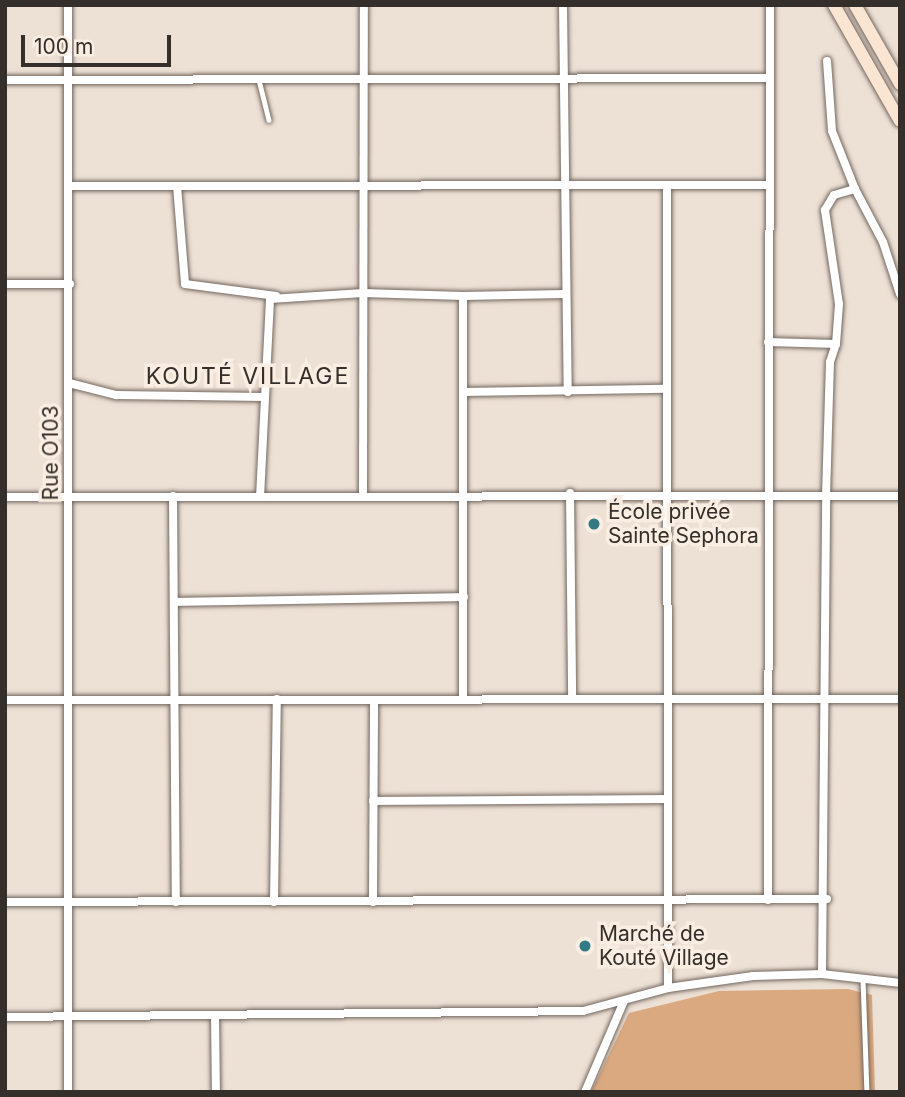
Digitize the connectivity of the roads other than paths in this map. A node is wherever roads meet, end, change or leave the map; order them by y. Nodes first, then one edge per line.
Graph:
1 (68, 5) edge
2 (364, 5) edge
3 (563, 5) edge
4 (770, 5) edge
5 (834, 5) edge
6 (855, 5) edge
7 (827, 61) dead end
8 (767, 78) junction
9 (259, 79) junction
10 (362, 79) junction
11 (5, 80) edge
12 (68, 80) junction
13 (563, 80) junction
14 (900, 85) edge
15 (269, 120) dead end
16 (900, 121) edge
17 (70, 186) junction
18 (177, 186) junction
19 (363, 186) junction
20 (564, 186) junction
21 (667, 186) junction
22 (767, 186) junction
23 (855, 189) junction
24 (5, 284) edge
25 (70, 284) junction
26 (363, 293) junction
27 (565, 293) junction
28 (900, 294) edge
29 (276, 296) junction
30 (463, 296) junction
31 (768, 342) junction
32 (836, 344) junction
33 (69, 383) junction
34 (665, 389) junction
35 (463, 392) junction
36 (568, 392) junction
37 (264, 397) junction
38 (463, 494) junction
39 (570, 494) junction
40 (666, 494) junction
41 (68, 496) junction
42 (173, 496) junction
43 (767, 496) junction
44 (826, 496) junction
45 (900, 496) edge
46 (5, 497) edge
47 (260, 497) junction
48 (363, 497) junction
49 (464, 597) junction
50 (175, 602) junction
51 (572, 698) junction
52 (666, 698) junction
53 (767, 698) junction
54 (825, 698) junction
55 (277, 699) junction
56 (463, 699) junction
57 (900, 699) edge
58 (5, 700) edge
59 (72, 700) junction
60 (177, 700) junction
61 (374, 700) junction
62 (665, 799) junction
63 (373, 801) junction
64 (827, 899) junction
65 (768, 900) junction
66 (667, 901) junction
67 (5, 902) edge
68 (69, 902) junction
69 (176, 902) junction
70 (274, 902) junction
71 (373, 902) junction
72 (822, 974) junction
73 (863, 978) junction
74 (900, 983) edge
75 (668, 988) junction
76 (624, 1001) junction
77 (215, 1015) junction
78 (5, 1017) edge
79 (69, 1017) junction
80 (68, 1092) edge
81 (216, 1092) edge
82 (585, 1092) edge
83 (867, 1092) edge

1 - 12 street, Rue O103
2 - 10 street
3 - 13 street
4 - 8 street
5 - 16 main road
6 - 14 main road
7 - 23 street
8 - 13 street
8 - 22 street
9 - 10 street
9 - 12 street
9 - 15 lane
10 - 13 street
10 - 19 street
11 - 12 street
12 - 17 street, Rue O103
13 - 20 street
17 - 18 street
17 - 25 street, Rue O103
18 - 19 street
18 - 29 street
19 - 20 street
19 - 26 street
20 - 21 street
20 - 27 street
21 - 22 street
21 - 34 street
22 - 31 street
23 - 28 street
23 - 32 street
24 - 25 street
25 - 33 street, Rue O103
26 - 29 street
26 - 30 street
26 - 48 street
27 - 30 street
27 - 36 street
29 - 37 street
30 - 35 street
31 - 32 street
31 - 43 street
32 - 44 street
33 - 37 street
33 - 41 street, Rue O103
34 - 36 street
34 - 40 street
35 - 36 street
35 - 38 street
37 - 47 street
38 - 39 street
38 - 48 street
38 - 49 street
39 - 40 street
39 - 51 street
40 - 43 street
40 - 52 street
41 - 42 street
41 - 46 street
41 - 59 street, Rue O103
42 - 47 street
42 - 50 street
43 - 44 street
43 - 53 street
44 - 45 street
44 - 54 street
47 - 48 street
49 - 50 street
49 - 56 street
50 - 60 street
51 - 52 street
51 - 56 street
52 - 53 street
52 - 62 street
53 - 54 street
53 - 65 street
54 - 57 street
54 - 64 street
55 - 60 street
55 - 61 street
55 - 70 street
56 - 61 street
58 - 59 street
59 - 60 street
59 - 68 street, Rue O103
60 - 69 street
61 - 63 street
62 - 63 street
62 - 66 street
63 - 71 street
64 - 65 street
64 - 72 street
65 - 66 street
66 - 71 street
66 - 75 street
67 - 68 street
68 - 69 street
68 - 79 street, Rue O103
69 - 70 street
70 - 71 street
72 - 73 street
72 - 75 street
73 - 74 street
73 - 83 lane
75 - 76 street
76 - 77 street
76 - 82 street
77 - 79 street
77 - 81 street
78 - 79 street
79 - 80 street, Rue O103

